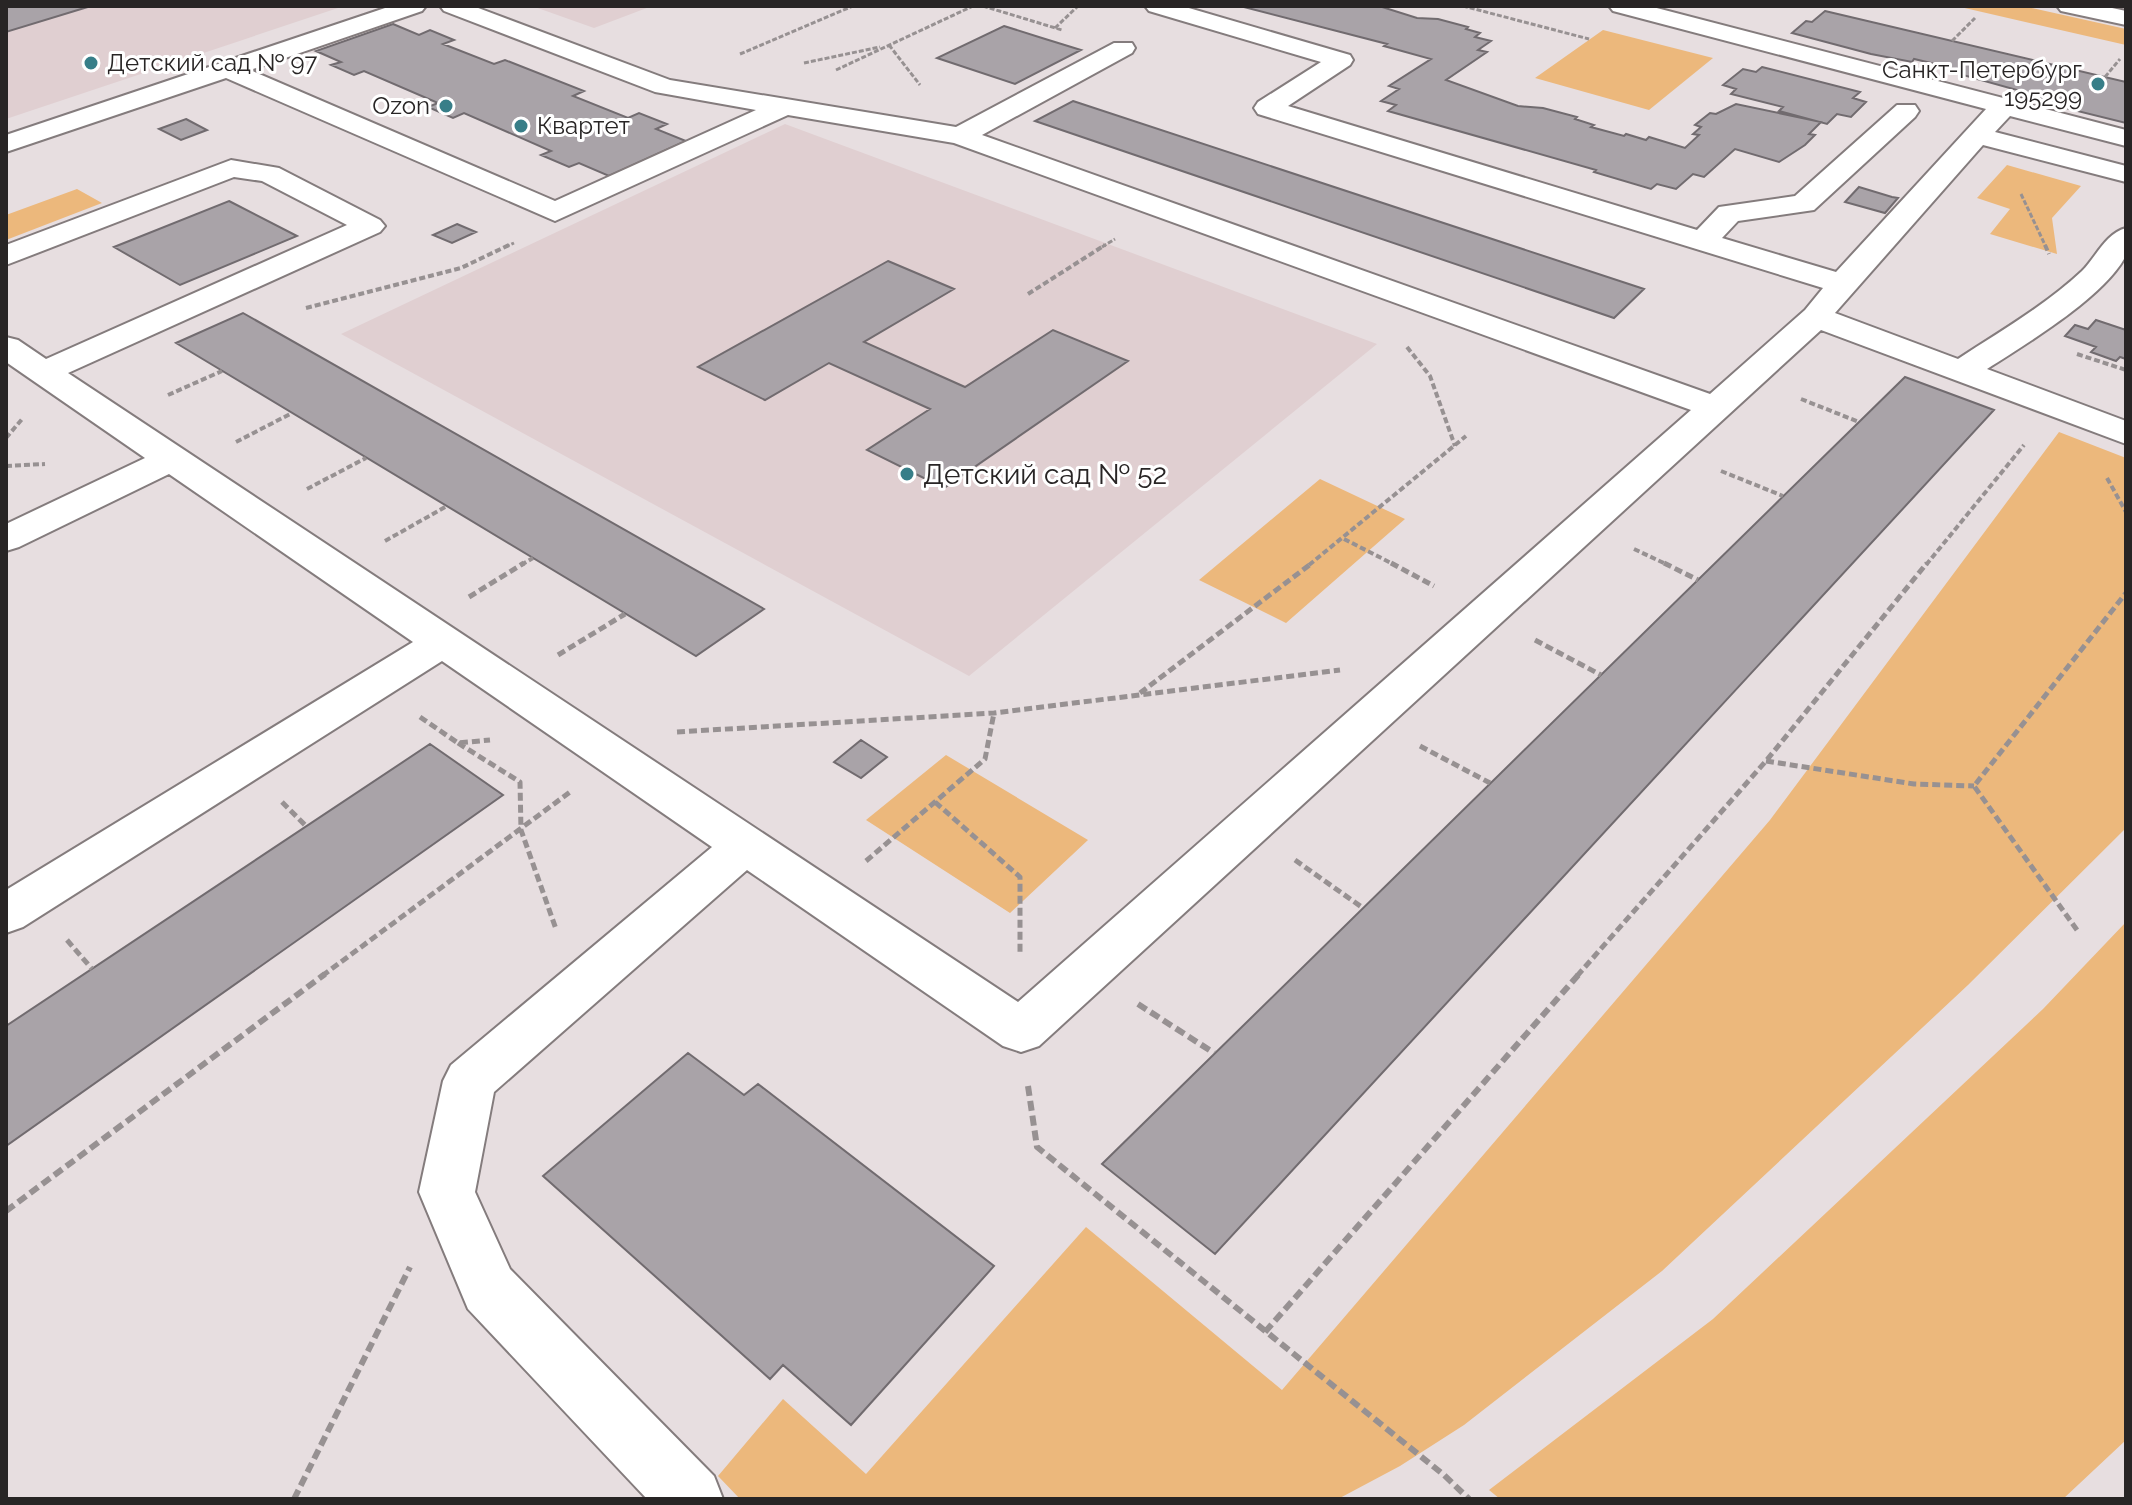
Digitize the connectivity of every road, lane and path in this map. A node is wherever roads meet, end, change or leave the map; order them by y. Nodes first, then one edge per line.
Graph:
1 (414, 6) edge
2 (452, 6) edge
3 (853, 6) edge
4 (973, 6) edge
5 (983, 6) edge
6 (1078, 6) edge
7 (1157, 6) edge
8 (1463, 6) edge
9 (1621, 6) edge
10 (2069, 6) edge
11 (1710, 16) edge
12 (1975, 18) dead end
13 (2126, 18) edge
14 (1055, 28) junction
15 (1590, 39) dead end
16 (1952, 41) dead end
17 (889, 45) dead end
18 (1123, 48) joint
19 (2126, 53) edge
20 (227, 69) junction
21 (2105, 77) dead end
22 (664, 87) junction
23 (787, 106) junction
24 (2004, 106) junction
25 (1906, 111) dead end
26 (960, 136) junction
27 (1978, 136) junction
28 (2126, 138) edge
29 (6, 144) edge
30 (2126, 174) edge
31 (1107, 231) dead end
32 (1121, 236) dead end
33 (2126, 237) edge
34 (518, 241) dead end
35 (1703, 241) junction
36 (1108, 244) dead end
37 (6, 256) edge
38 (2092, 278) junction
39 (1842, 284) junction
40 (1028, 294) dead end
41 (298, 310) dead end
42 (1816, 317) junction
43 (1399, 338) dead end
44 (6, 347) edge
45 (43, 372) junction
46 (1960, 372) junction
47 (1715, 407) junction
48 (2055, 407) junction
49 (2126, 433) edge
50 (1466, 436) dead end
51 (1455, 446) junction
52 (1667, 450) junction
53 (171, 459) junction
54 (1783, 496) dead end
55 (447, 506) dead end
56 (1585, 524) junction
57 (6, 539) edge
58 (533, 558) dead end
59 (336, 569) junction
60 (1698, 580) dead end
61 (2126, 593) edge
62 (625, 614) dead end
63 (432, 635) junction
64 (1432, 660) junction
65 (506, 687) junction
66 (1139, 693) junction
67 (994, 713) junction
68 (1367, 718) junction
69 (666, 733) dead end
70 (458, 743) dead end
71 (614, 758) junction
72 (1766, 761) junction
73 (1490, 783) dead end
74 (1974, 786) junction
75 (935, 802) junction
76 (1248, 826) junction
77 (521, 830) junction
78 (745, 845) junction
79 (822, 897) junction
80 (1363, 908) dead end
81 (6, 914) edge
82 (2077, 930) dead end
83 (1088, 971) junction
84 (578, 988) junction
85 (1021, 1031) junction
86 (1214, 1053) dead end
87 (447, 1192) junction
88 (6, 1211) edge
89 (1265, 1332) junction
90 (294, 1499) edge
91 (691, 1499) edge
92 (1469, 1499) edge

1 - 20 main road
2 - 22 main road
3 - 22 path
4 - 17 path
5 - 14 path
6 - 14 path
7 - 35 main road
8 - 15 path
9 - 11 main road
10 - 13 main road
11 - 24 main road
12 - 16 path
14 - 18 path
18 - 26 main road
19 - 21 path
20 - 23 main road
20 - 29 main road
22 - 23 main road
23 - 26 main road
24 - 27 main road
24 - 28 main road
25 - 35 main road
26 - 47 main road
27 - 30 main road
27 - 38 path
27 - 39 main road
31 - 32 path
33 - 38 main road
34 - 41 path
35 - 39 main road
36 - 40 path
37 - 45 main road
38 - 46 main road
39 - 42 main road
42 - 46 main road
42 - 47 main road
43 - 51 path
44 - 45 main road
45 - 53 main road
46 - 48 main road
47 - 52 main road
48 - 49 main road
48 - 72 path
50 - 51 path
51 - 66 path
52 - 54 path
52 - 56 main road
53 - 57 main road
53 - 59 main road
55 - 59 path
56 - 60 path
56 - 64 main road
58 - 63 path
59 - 63 main road
61 - 74 path
62 - 65 path
63 - 65 main road
63 - 81 main road
64 - 66 path
64 - 68 main road
65 - 71 main road
66 - 67 path
67 - 69 path
67 - 75 path
68 - 73 path
68 - 76 main road
70 - 77 path
71 - 77 path
71 - 78 main road
72 - 74 path
72 - 89 path
74 - 82 path
75 - 79 path
75 - 85 path
76 - 80 path
76 - 83 main road
77 - 84 path
77 - 88 path
78 - 79 main road
78 - 84 main road
79 - 85 main road
83 - 85 main road
83 - 86 path
84 - 87 main road
85 - 89 path
87 - 90 path
87 - 91 main road
89 - 92 path

